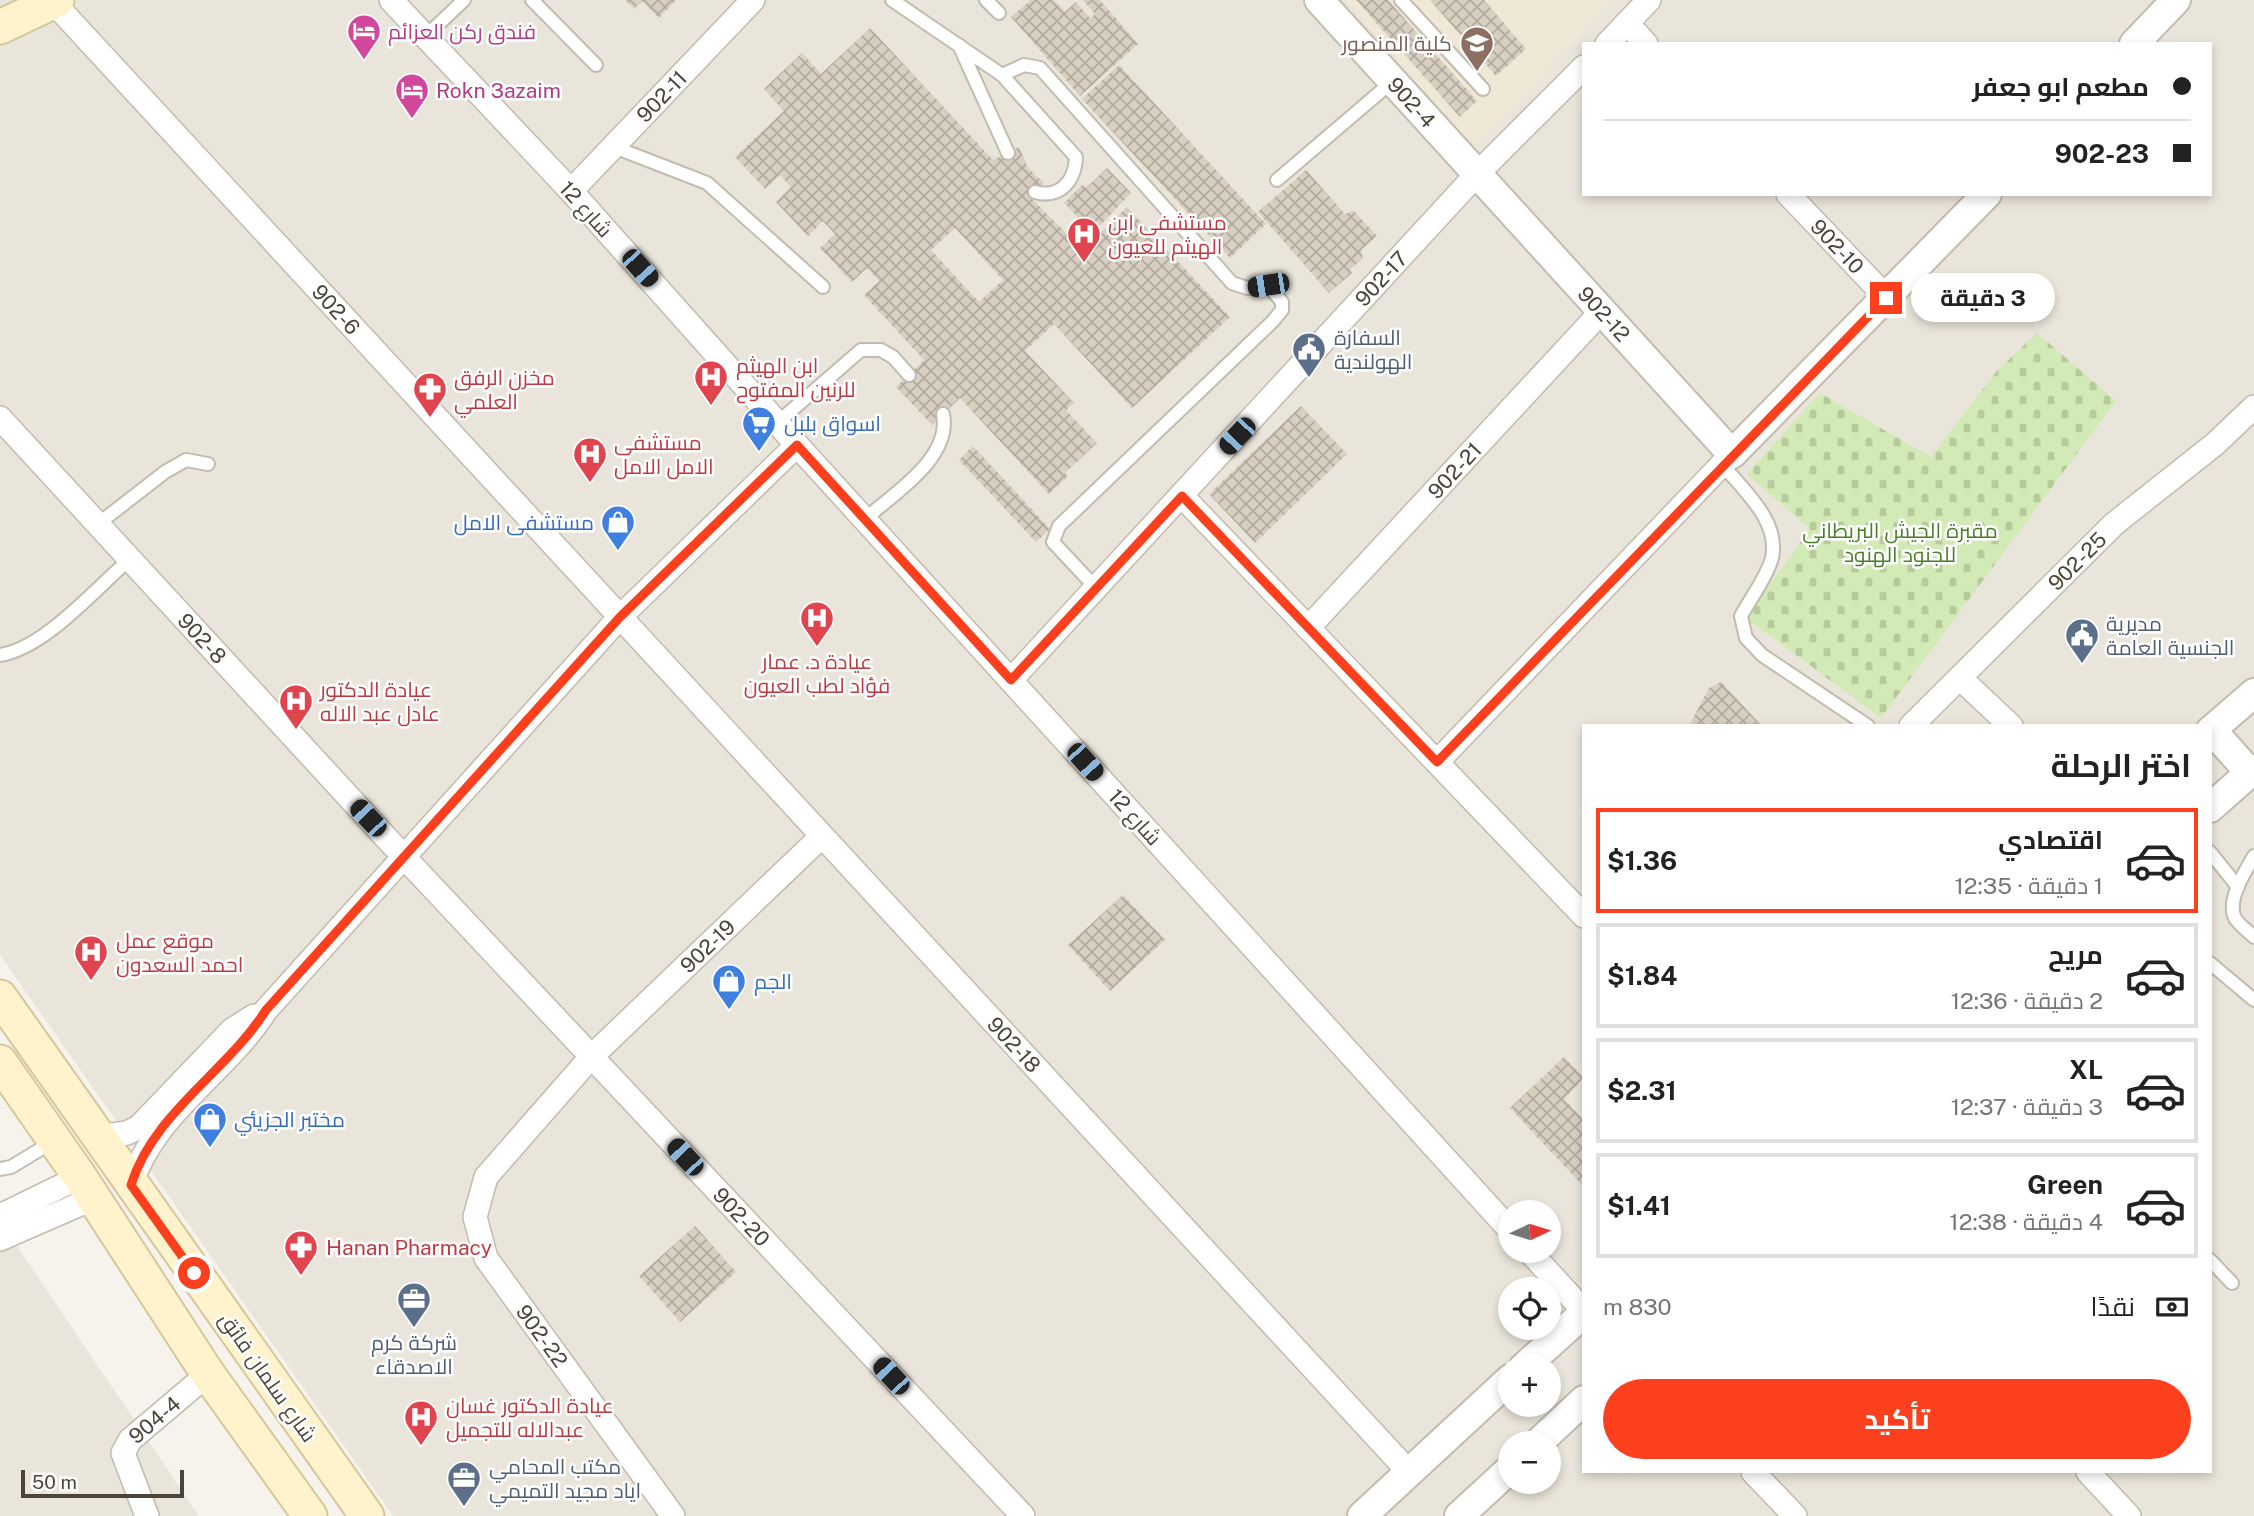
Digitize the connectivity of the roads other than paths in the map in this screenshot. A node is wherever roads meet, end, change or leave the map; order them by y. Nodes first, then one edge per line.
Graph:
1 (391, 0) edge
2 (464, 0) edge
3 (532, 0) edge
4 (753, 0) edge
5 (892, 0) edge
6 (986, 0) edge
7 (1319, 0) edge
8 (1402, 0) edge
9 (1649, 0) edge
10 (2176, 0) edge
11 (55, 1) edge
12 (999, 13) dead end
13 (1627, 23) junction
14 (0, 27) edge
15 (425, 37) junction
16 (957, 42) junction
17 (1609, 42) edge
18 (1644, 42) edge
19 (2136, 42) edge
20 (596, 65) dead end
21 (1582, 69) edge
22 (1002, 75) junction
23 (1393, 81) junction
24 (1483, 89) dead end
25 (614, 147) junction
26 (1008, 153) dead end
27 (1477, 174) junction
28 (1277, 180) dead end
29 (571, 191) junction
30 (1035, 192) dead end
31 (1790, 196) edge
32 (1985, 196) edge
33 (823, 287) dead end
34 (1886, 298) junction
35 (1602, 311) junction
36 (909, 374) dead end
37 (2254, 407) edge
38 (943, 414) dead end
39 (0, 418) edge
40 (777, 422) junction
41 (797, 445) junction
42 (1727, 459) junction
43 (208, 464) dead end
44 (1182, 496) junction
45 (864, 520) junction
46 (98, 524) junction
47 (130, 559) junction
48 (1096, 588) junction
49 (620, 617) junction
50 (1308, 628) junction
51 (0, 655) edge
52 (1961, 679) junction
53 (1011, 680) junction
54 (2254, 693) edge
55 (1865, 724) edge
56 (1913, 724) edge
57 (2009, 724) edge
58 (2212, 730) edge
59 (2212, 732) edge
60 (1437, 762) junction
61 (2252, 771) edge
62 (2212, 806) edge
63 (822, 836) junction
64 (2212, 854) edge
65 (2254, 856) edge
66 (404, 858) junction
67 (2238, 887) junction
68 (1582, 914) edge
69 (2254, 937) edge
70 (2212, 965) edge
71 (0, 997) edge
72 (2254, 1000) edge
73 (266, 1010) junction
74 (591, 1057) junction
75 (0, 1062) edge
76 (98, 1137) junction
77 (55, 1141) junction
78 (0, 1169) edge
79 (131, 1185) junction
80 (87, 1188) junction
81 (0, 1216) edge
82 (474, 1217) joint
83 (1498, 1217) edge
84 (0, 1239) edge
85 (2212, 1262) edge
86 (1541, 1264) edge
87 (2232, 1283) dead end
88 (1582, 1310) edge
89 (1582, 1314) edge
90 (1538, 1354) edge
91 (208, 1374) junction
92 (1498, 1390) edge
93 (1582, 1402) edge
94 (1551, 1431) edge
95 (1408, 1471) junction
96 (1754, 1473) edge
97 (2089, 1473) edge
98 (1498, 1480) edge
99 (146, 1516) edge
100 (310, 1516) edge
101 (367, 1516) edge
102 (673, 1516) edge
103 (1023, 1516) edge
104 (1362, 1516) edge
105 (1459, 1516) edge
106 (1795, 1516) edge
107 (2129, 1516) edge

1 - 15 street, شارع 12
2 - 15 lane
3 - 20 lane
4 - 25 street, 902-11
5 - 16 lane
6 - 12 lane
7 - 23 street, 902-4
8 - 24 lane
9 - 13 street
10 - 19 street
11 - 14 main road
11 - 49 street, 902-6
13 - 17 street
13 - 18 street
15 - 29 street, شارع 12
16 - 22 lane
16 - 26 lane
21 - 27 street, 902-17
22 - 30 lane
22 - 48 lane
23 - 27 street, 902-4
23 - 28 lane
25 - 29 street, 902-11
25 - 33 lane
27 - 35 street, 902-12
27 - 44 street, 902-17
29 - 40 street, شارع 12
31 - 34 street, 902-10
32 - 34 street
34 - 42 street
35 - 42 street, 902-12
35 - 50 street, 902-21
36 - 40 lane
37 - 52 street, 902-25
38 - 45 lane
39 - 46 street, 902-8
40 - 41 street, شارع 12
41 - 45 street, شارع 12
41 - 49 street
42 - 55 lane
42 - 60 street
43 - 46 lane
44 - 48 street, 902-17
44 - 50 street
45 - 53 street, شارع 12
46 - 47 street, 902-8
47 - 51 lane
47 - 66 street, 902-8
48 - 53 street, 902-17
49 - 63 street, 902-18
49 - 66 street
50 - 60 street
52 - 56 street, 902-25
52 - 57 street
53 - 83 street, شارع 12
54 - 58 street
59 - 61 street
60 - 68 street
61 - 62 street
63 - 74 street, 902-19
63 - 95 street, 902-18
64 - 67 lane
65 - 67 lane
66 - 73 street
66 - 74 street, 902-20
67 - 69 lane
70 - 72 lane
71 - 76 main road, شارع سلمان فائق
73 - 76 street
73 - 79 street
74 - 82 street, 902-19
74 - 103 street, 902-20
75 - 77 main road
76 - 79 main road, شارع سلمان فائق
77 - 78 lane
77 - 80 main road
79 - 101 main road, شارع سلمان فائق
80 - 81 street
80 - 84 street
80 - 91 main road
82 - 102 street, 902-22
85 - 87 lane
86 - 88 street
89 - 90 street
91 - 99 street, 904-4
91 - 100 main road
92 - 95 street
93 - 94 street
95 - 104 street
96 - 106 street
97 - 107 street
98 - 105 street

